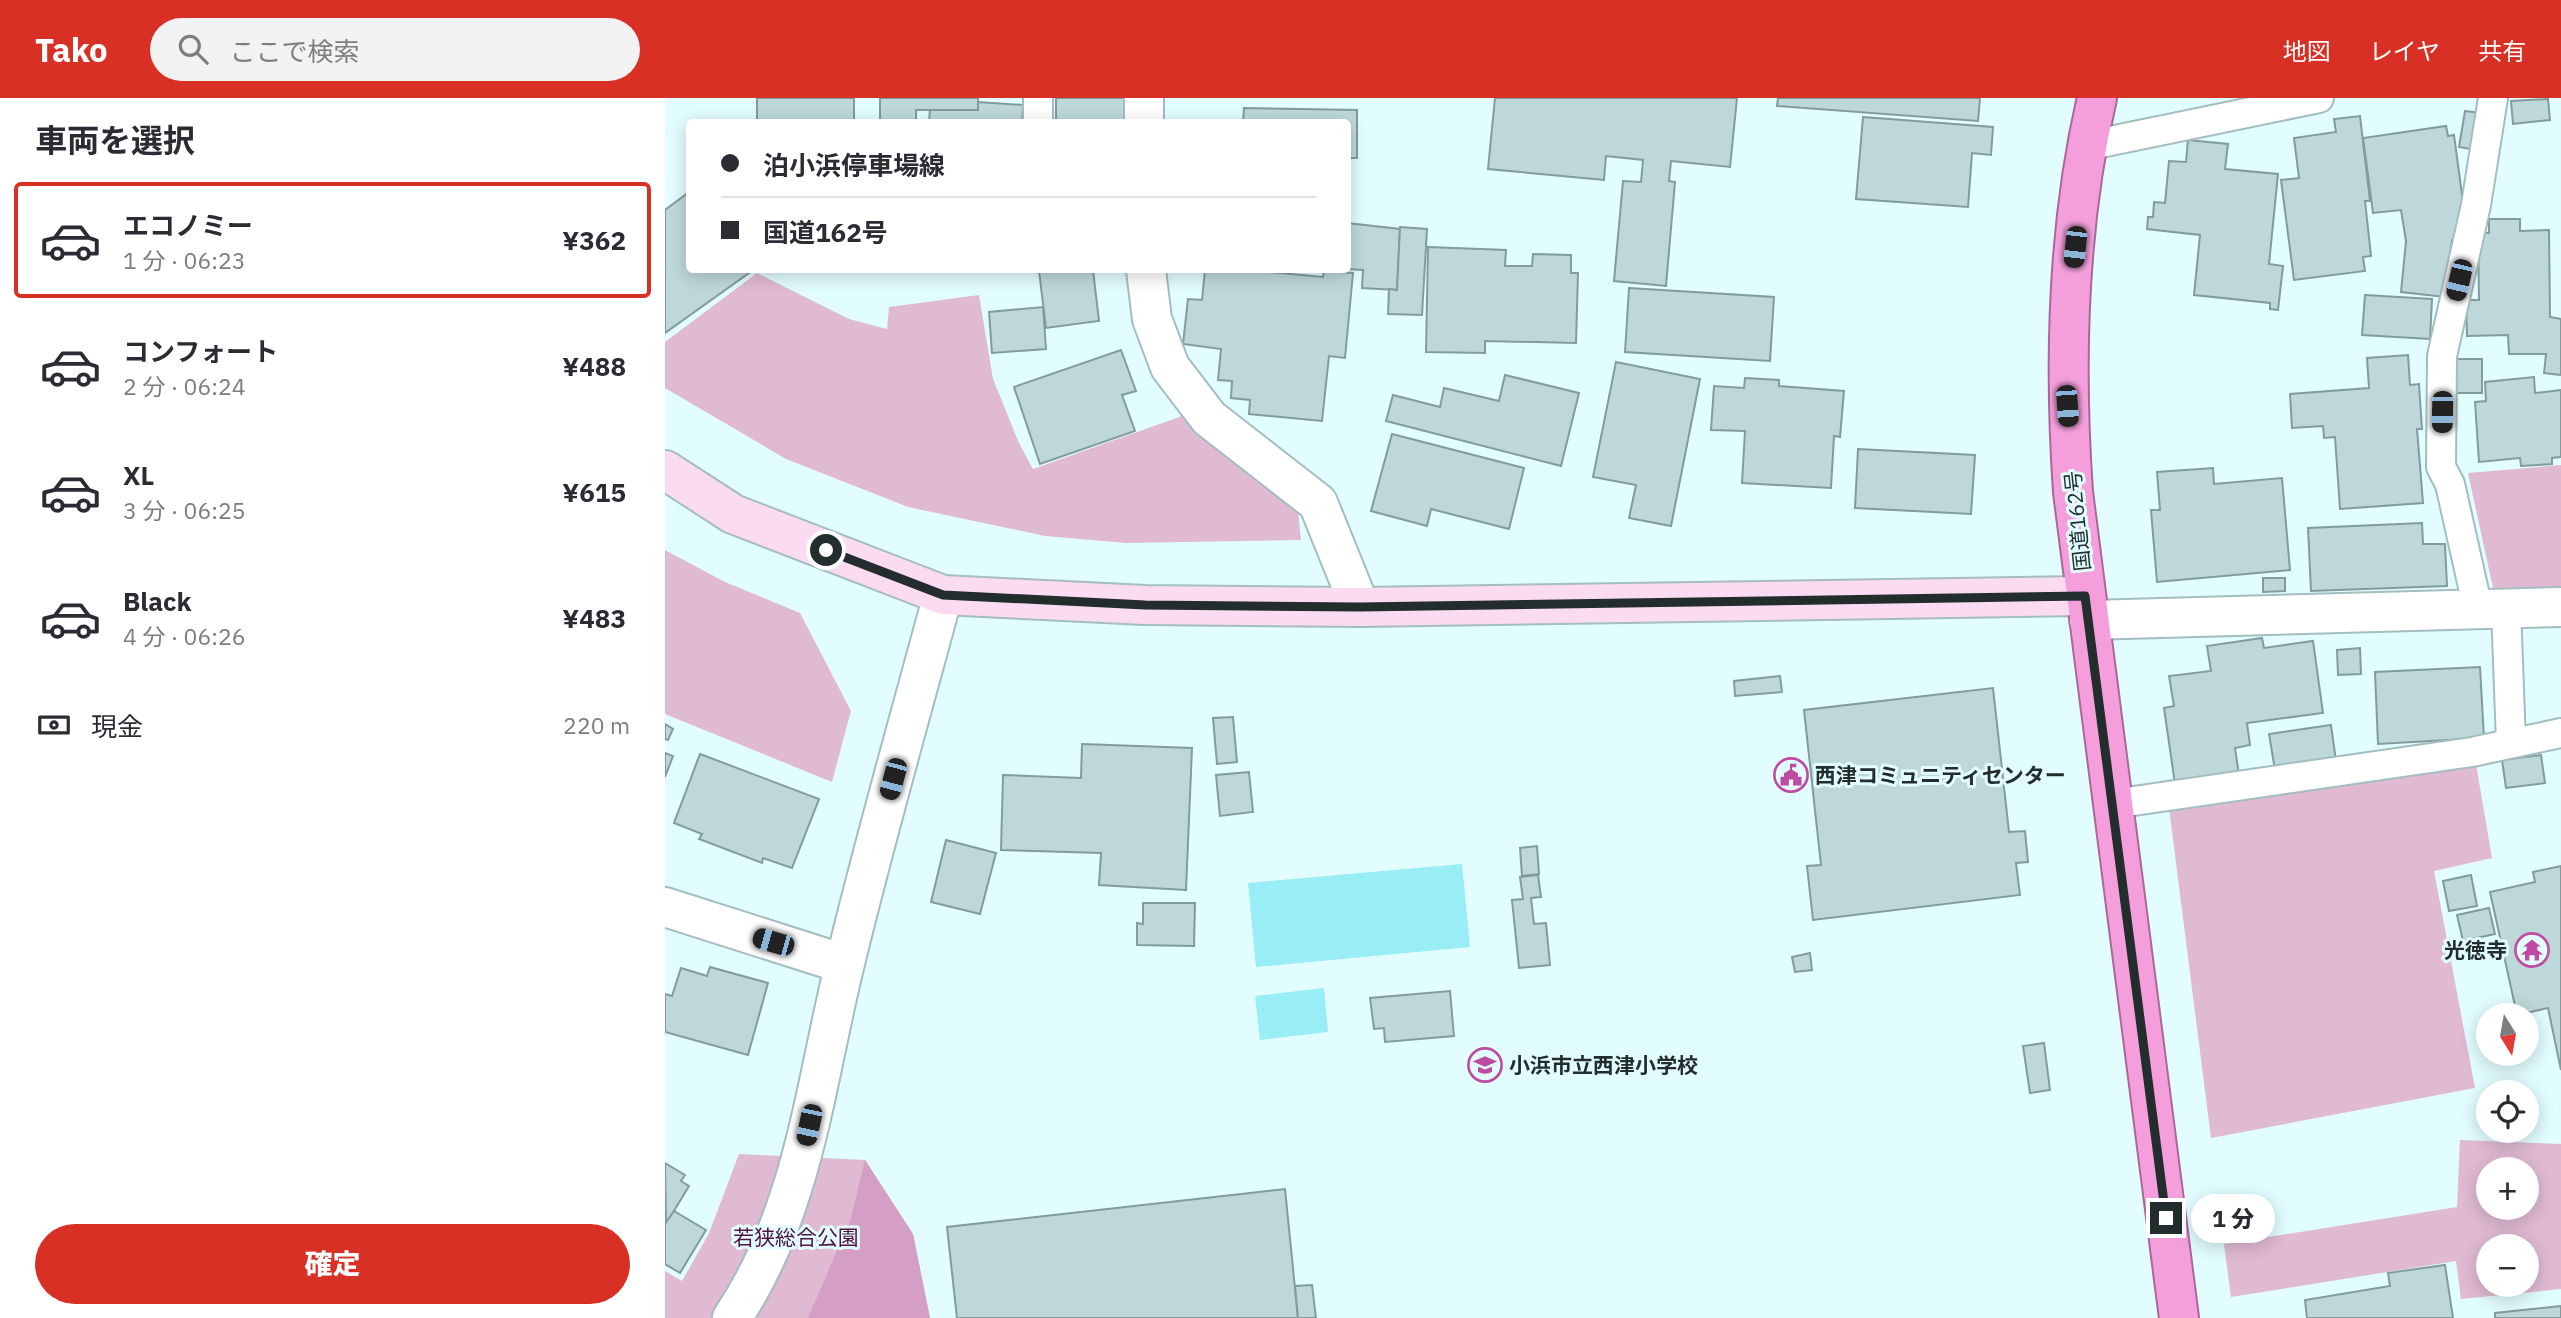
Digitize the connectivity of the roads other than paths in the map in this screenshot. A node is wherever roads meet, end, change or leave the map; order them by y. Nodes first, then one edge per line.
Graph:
1 (1038, 98) edge
2 (1144, 98) edge
3 (2097, 98) edge
4 (2319, 98) edge
5 (2493, 98) edge
6 (1038, 119) edge
7 (1144, 119) edge
8 (2086, 146) junction
9 (1146, 273) edge
10 (665, 470) edge
11 (943, 595) junction
12 (1360, 607) junction
13 (2561, 607) edge
14 (2087, 608) junction
15 (2492, 608) junction
16 (2561, 733) edge
17 (2511, 743) junction
18 (2113, 804) junction
19 (665, 908) edge
20 (844, 964) junction
21 (732, 1318) edge
22 (2179, 1318) edge

1 - 6 lane
2 - 7 street
3 - 8 highway, 国道162号
4 - 8 lane
5 - 15 lane
8 - 14 highway, 国道162号
9 - 12 street
10 - 11 main road
11 - 12 main road
11 - 20 street
12 - 14 main road
13 - 15 street
14 - 15 street
14 - 18 highway, 国道162号
15 - 17 lane
16 - 17 lane
17 - 18 lane
18 - 22 highway, 国道162号
19 - 20 street
20 - 21 street

